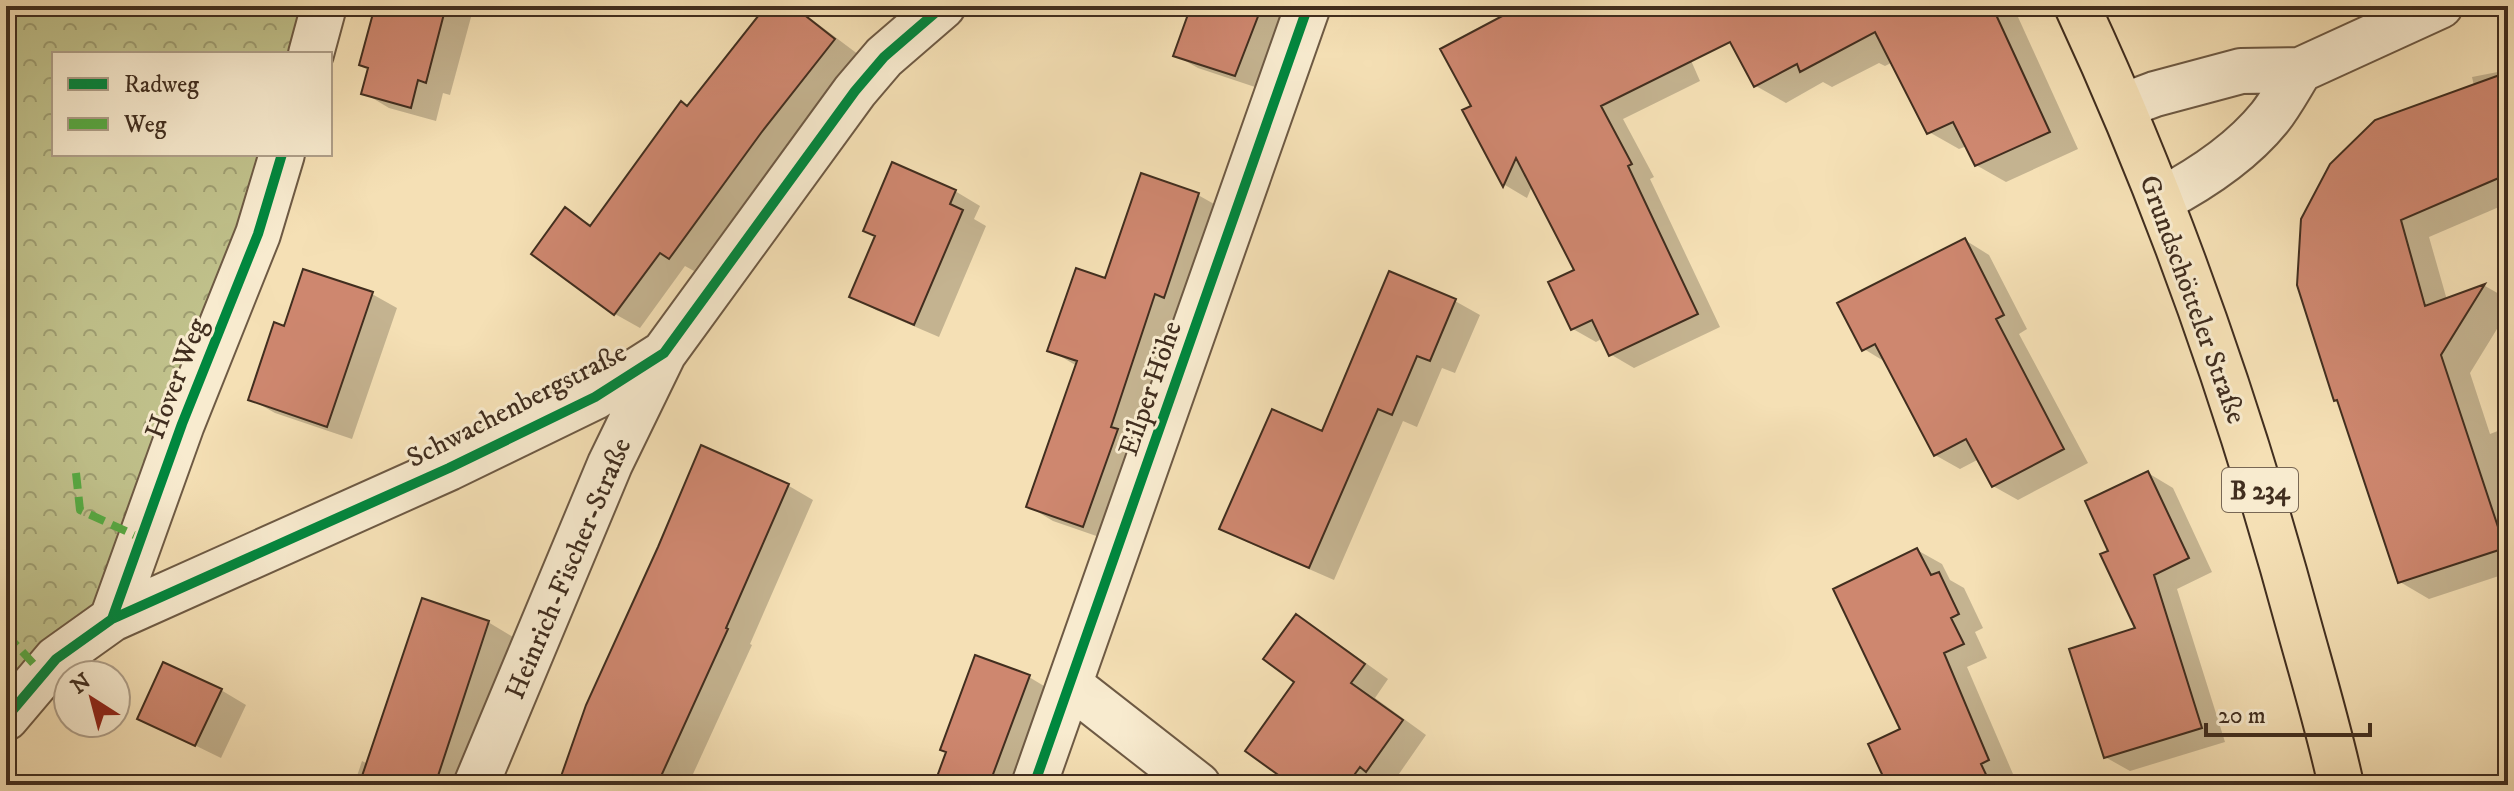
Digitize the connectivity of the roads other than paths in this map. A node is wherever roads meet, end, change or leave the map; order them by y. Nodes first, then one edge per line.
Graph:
1 (324, 6) edge
2 (943, 6) edge
3 (1308, 6) edge
4 (2077, 6) edge
5 (2440, 6) edge
6 (312, 52) edge
7 (2300, 70) junction
8 (2123, 106) junction
9 (281, 156) edge
10 (2161, 200) junction
11 (664, 353) junction
12 (112, 619) junction
13 (1070, 685) junction
14 (6, 718) edge
15 (476, 785) edge
16 (1034, 785) edge
17 (1198, 785) edge
18 (2341, 785) edge

1 - 6 street
2 - 11 street, Schwachenbergstraße
3 - 13 street, Eilper Höhe
4 - 8 main road, Grundschötteler Straße / B 234
5 - 7 street
7 - 8 street
7 - 10 street
8 - 10 main road, Grundschötteler Straße / B 234
9 - 12 street, Hover Weg
10 - 18 main road, Grundschötteler Straße / B 234
11 - 12 street, Schwachenbergstraße
11 - 15 street, Heinrich-Fischer-Straße
12 - 14 street, Schwachenbergstraße
13 - 16 street, Eilper Höhe
13 - 17 street

